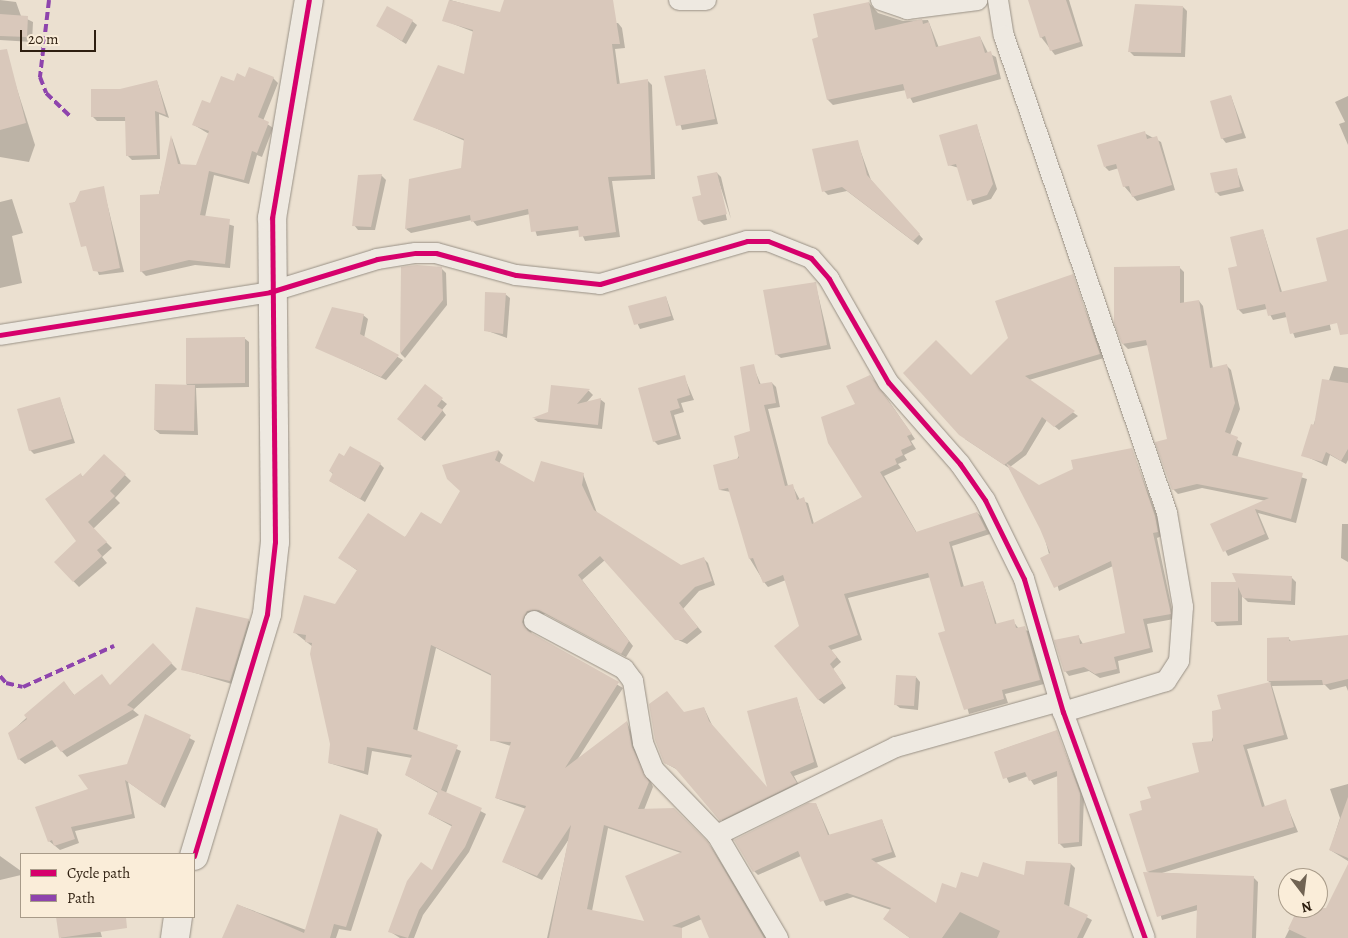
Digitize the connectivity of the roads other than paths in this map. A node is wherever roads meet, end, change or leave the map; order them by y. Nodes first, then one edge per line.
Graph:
1 (309, 0) edge
2 (679, 0) edge
3 (706, 0) edge
4 (881, 0) edge
5 (977, 0) edge
6 (998, 0) edge
7 (270, 292) junction
8 (0, 335) edge
9 (534, 621) dead end
10 (1061, 706) junction
11 (717, 835) junction
12 (195, 853) edge
13 (178, 918) edge
14 (175, 938) edge
15 (778, 938) edge
16 (1145, 938) edge

1 - 7 street
2 - 3 street
4 - 5 street
6 - 10 street
7 - 8 street
7 - 10 street
7 - 12 street
9 - 11 street
10 - 11 street
10 - 16 street
11 - 15 street
13 - 14 street

